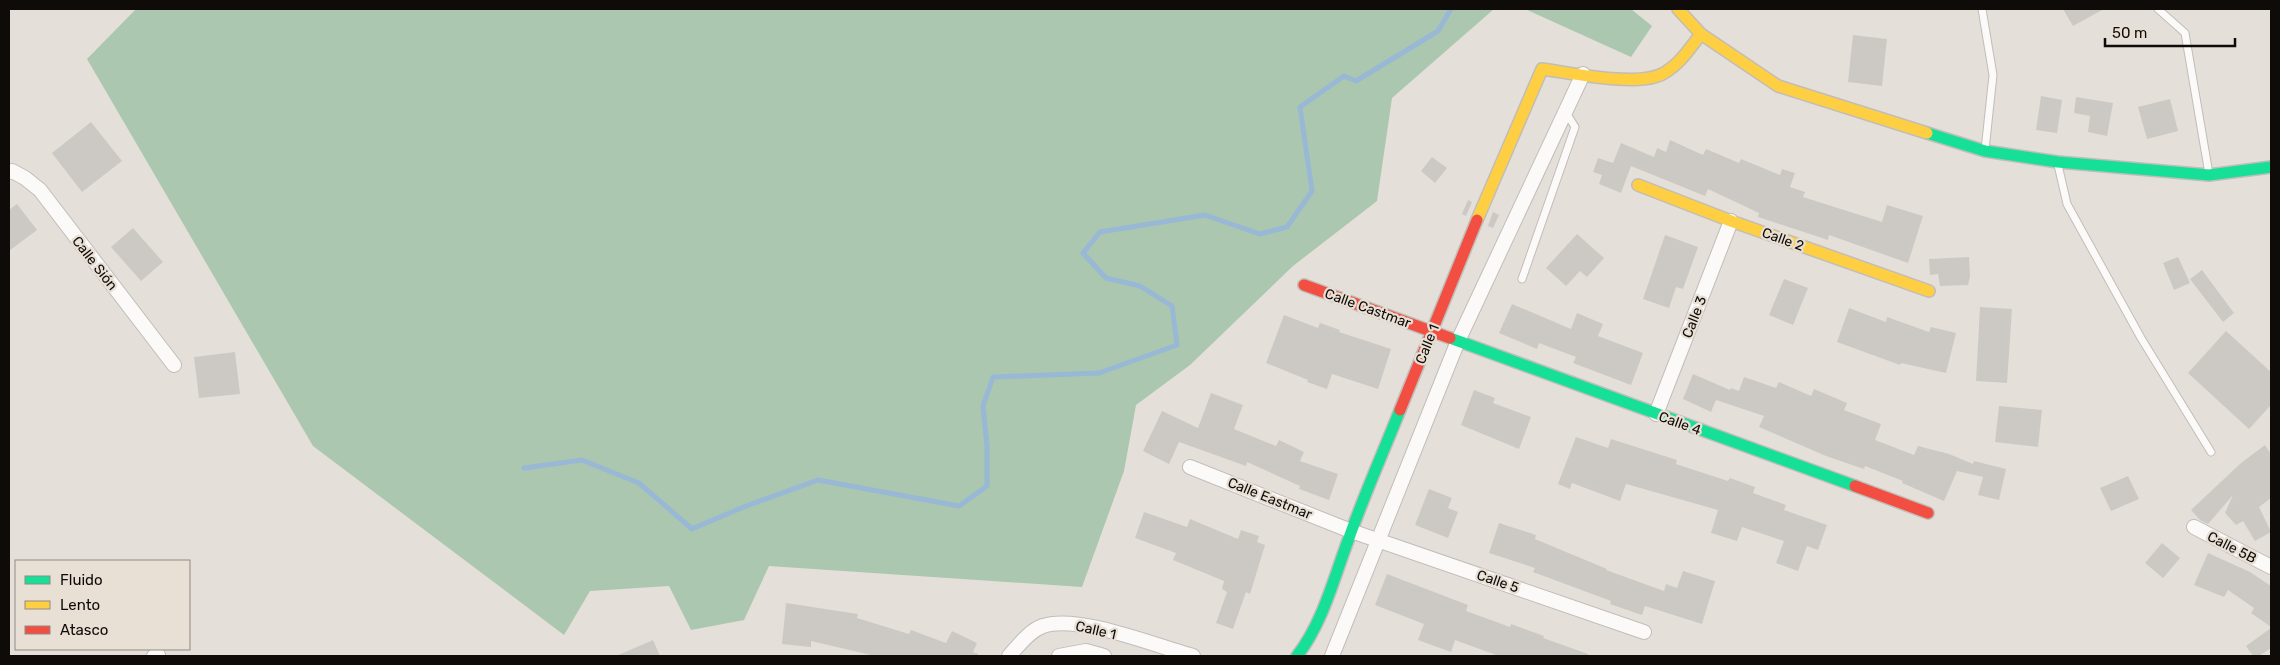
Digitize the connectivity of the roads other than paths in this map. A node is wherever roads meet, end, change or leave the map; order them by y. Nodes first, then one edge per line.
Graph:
1 (1678, 9) edge
2 (1982, 9) edge
3 (2158, 9) edge
4 (1701, 34) junction
5 (1583, 74) junction
6 (1565, 111) junction
7 (1985, 150) junction
8 (2058, 162) junction
9 (2271, 167) edge
10 (9, 172) edge
11 (2209, 175) junction
12 (1638, 185) dead end
13 (1732, 221) junction
14 (1522, 279) dead end
15 (1304, 285) dead end
16 (1929, 291) dead end
17 (1432, 332) junction
18 (1458, 341) junction
19 (174, 365) dead end
20 (1656, 414) junction
21 (2211, 452) dead end
22 (1190, 467) dead end
23 (1928, 513) dead end
24 (2194, 527) dead end
25 (1351, 531) junction
26 (1377, 540) junction
27 (2271, 567) edge
28 (1644, 632) dead end
29 (1009, 656) edge
30 (1059, 656) edge
31 (1104, 656) edge
32 (1193, 656) edge
33 (1297, 656) edge
34 (1332, 656) edge

1 - 4 street
2 - 7 lane
3 - 11 lane
4 - 5 street, Calle 1
4 - 7 street
5 - 6 street, Calle 1
5 - 17 street, Calle 1
6 - 14 lane
6 - 18 street, Calle 1
7 - 8 street
8 - 11 street
8 - 21 lane
9 - 11 street
10 - 19 street, Calle Sión
12 - 13 street, Calle 2
13 - 16 street, Calle 2
13 - 20 street, Calle 3
15 - 17 street, Calle Castmar
17 - 18 street, Calle 4
17 - 25 street, Calle 1
18 - 20 street, Calle 4
18 - 26 street, Calle 1
20 - 23 street, Calle 4
22 - 25 street, Calle Eastmar
24 - 27 street, Calle 5B
25 - 26 street, Calle 5
25 - 33 street, Calle 1
26 - 28 street, Calle 5
26 - 34 street, Calle 1
29 - 32 street, Calle 1
30 - 31 street, Calle 1

